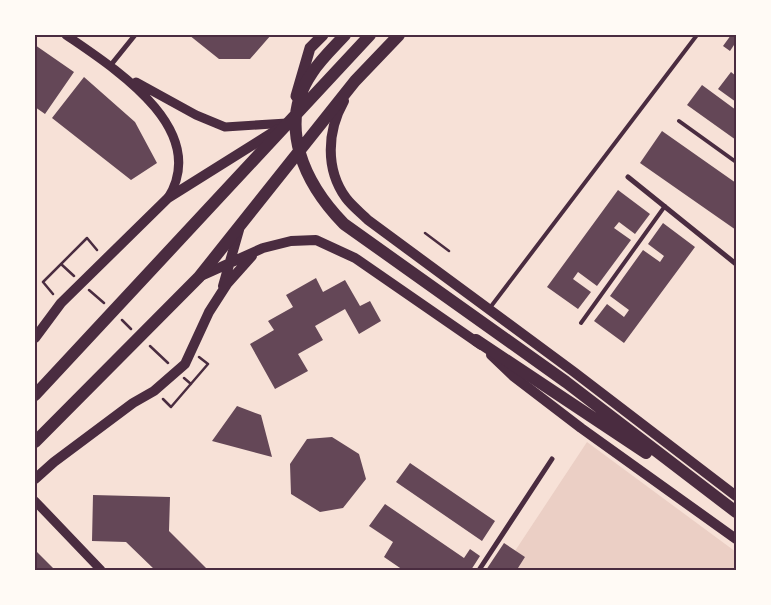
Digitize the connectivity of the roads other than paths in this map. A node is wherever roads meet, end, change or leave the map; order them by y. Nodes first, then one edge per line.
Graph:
1 (66, 35) edge
2 (135, 35) edge
3 (323, 35) edge
4 (345, 35) edge
5 (370, 35) edge
6 (399, 35) edge
7 (697, 35) edge
8 (110, 66) junction
9 (355, 81) junction
10 (679, 121) dead end
11 (287, 123) junction
12 (736, 162) edge
13 (628, 177) dead end
14 (168, 198) junction
15 (665, 206) junction
16 (239, 228) junction
17 (263, 248) junction
18 (230, 263) junction
19 (736, 264) edge
20 (199, 277) junction
21 (221, 294) junction
22 (489, 309) junction
23 (581, 323) dead end
24 (35, 338) edge
25 (476, 340) junction
26 (47, 381) junction
27 (35, 391) edge
28 (35, 395) edge
29 (35, 442) edge
30 (552, 459) dead end
31 (35, 479) edge
32 (736, 496) edge
33 (35, 501) edge
34 (736, 512) edge
35 (736, 539) edge
36 (101, 570) edge
37 (478, 570) edge

1 - 8 street
2 - 8 street
3 - 11 main road
4 - 34 highway
5 - 11 highway
6 - 9 highway
7 - 22 lane
8 - 11 street
8 - 14 street
9 - 16 highway
9 - 22 main road
10 - 12 lane
11 - 14 main road
11 - 26 highway
13 - 15 street
14 - 24 main road
15 - 19 street
15 - 23 lane
16 - 18 main road
16 - 20 highway
17 - 18 main road
17 - 21 main road
17 - 25 main road
18 - 20 main road
18 - 21 main road
20 - 29 highway
21 - 31 main road
22 - 32 main road
25 - 34 highway
25 - 35 main road
26 - 27 main road
26 - 28 highway
30 - 37 street
33 - 36 street

